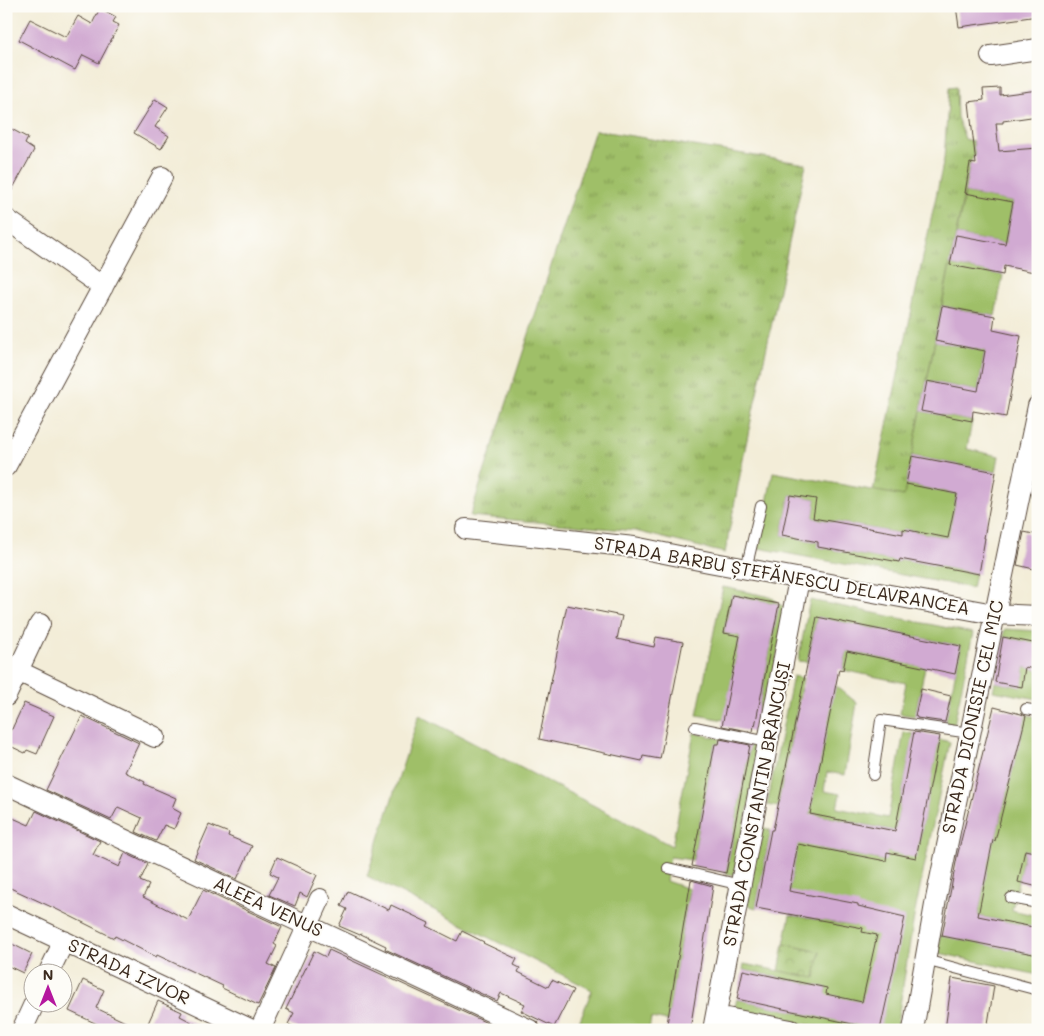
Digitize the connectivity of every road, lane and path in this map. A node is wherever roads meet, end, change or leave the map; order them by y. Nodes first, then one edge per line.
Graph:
1 (1038, 48) edge
2 (991, 56) dead end
3 (162, 177) dead end
4 (6, 219) edge
5 (103, 286) junction
6 (1038, 406) edge
7 (6, 466) edge
8 (760, 506) dead end
9 (466, 529) dead end
10 (746, 569) junction
11 (799, 579) junction
12 (994, 614) junction
13 (1038, 616) edge
14 (40, 624) dead end
15 (18, 672) junction
16 (6, 696) edge
17 (1026, 709) dead end
18 (1038, 711) edge
19 (695, 727) dead end
20 (970, 733) junction
21 (154, 737) dead end
22 (768, 742) junction
23 (873, 775) dead end
24 (6, 784) edge
25 (668, 868) dead end
26 (741, 885) junction
27 (320, 898) dead end
28 (1011, 898) dead end
29 (1038, 903) edge
30 (6, 914) edge
31 (308, 925) junction
32 (64, 941) junction
33 (925, 960) junction
34 (53, 964) edge
35 (1038, 990) edge
36 (29, 1014) edge
37 (715, 1023) edge
38 (22, 1030) edge
39 (252, 1030) edge
40 (260, 1030) edge
41 (530, 1030) edge
42 (791, 1030) edge
43 (913, 1030) edge

1 - 2 street
3 - 5 street
4 - 5 street
5 - 7 street
6 - 12 street, STRADA DIONISIE CEL MIC
8 - 10 lane
9 - 10 street, STRADA BARBU ȘTEFĂNESCU DELAVRANCEA
10 - 11 street, STRADA BARBU ȘTEFĂNESCU DELAVRANCEA
11 - 12 street, STRADA BARBU ȘTEFĂNESCU DELAVRANCEA
11 - 22 street, STRADA CONSTANTIN BRÂNCUȘI
12 - 13 street, STRADA BARBU ȘTEFĂNESCU DELAVRANCEA
12 - 20 street, STRADA DIONISIE CEL MIC
14 - 15 street
15 - 16 street
15 - 21 street
17 - 18 lane
19 - 22 lane
20 - 23 lane
20 - 33 street, STRADA DIONISIE CEL MIC
22 - 26 street, STRADA CONSTANTIN BRÂNCUȘI
24 - 31 street, ALEEA VENUS
25 - 26 lane
26 - 37 street, STRADA CONSTANTIN BRÂNCUȘI
27 - 31 street
28 - 29 lane
30 - 32 street, STRADA IZVOR
31 - 40 street
31 - 41 street, ALEEA VENUS
32 - 34 street
32 - 39 street, STRADA IZVOR
33 - 35 lane
33 - 43 street, STRADA DIONISIE CEL MIC
36 - 38 street
37 - 42 street

